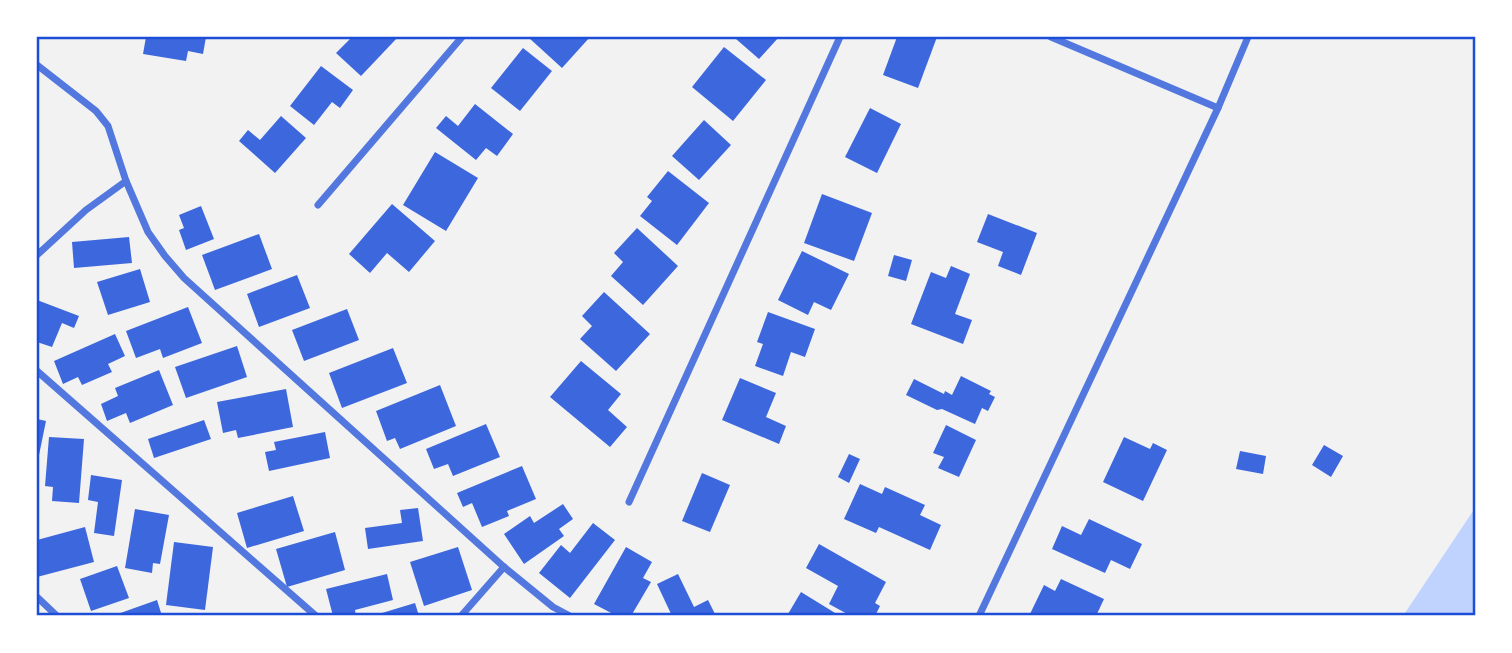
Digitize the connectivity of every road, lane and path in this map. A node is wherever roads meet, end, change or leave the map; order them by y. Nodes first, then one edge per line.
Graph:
1 (462, 37) edge
2 (840, 37) edge
3 (1051, 37) edge
4 (1248, 37) edge
5 (37, 65) edge
6 (1218, 108) junction
7 (126, 181) junction
8 (318, 205) dead end
9 (37, 255) edge
10 (37, 371) edge
11 (629, 502) dead end
12 (504, 567) junction
13 (37, 597) edge
14 (57, 616) edge
15 (316, 616) edge
16 (461, 616) edge
17 (570, 616) edge
18 (979, 616) edge

1 - 8 street
2 - 11 street
3 - 6 street
4 - 6 street
5 - 7 street
6 - 18 street
7 - 9 street
7 - 12 street
10 - 15 street
12 - 16 street
12 - 17 street
13 - 14 street

